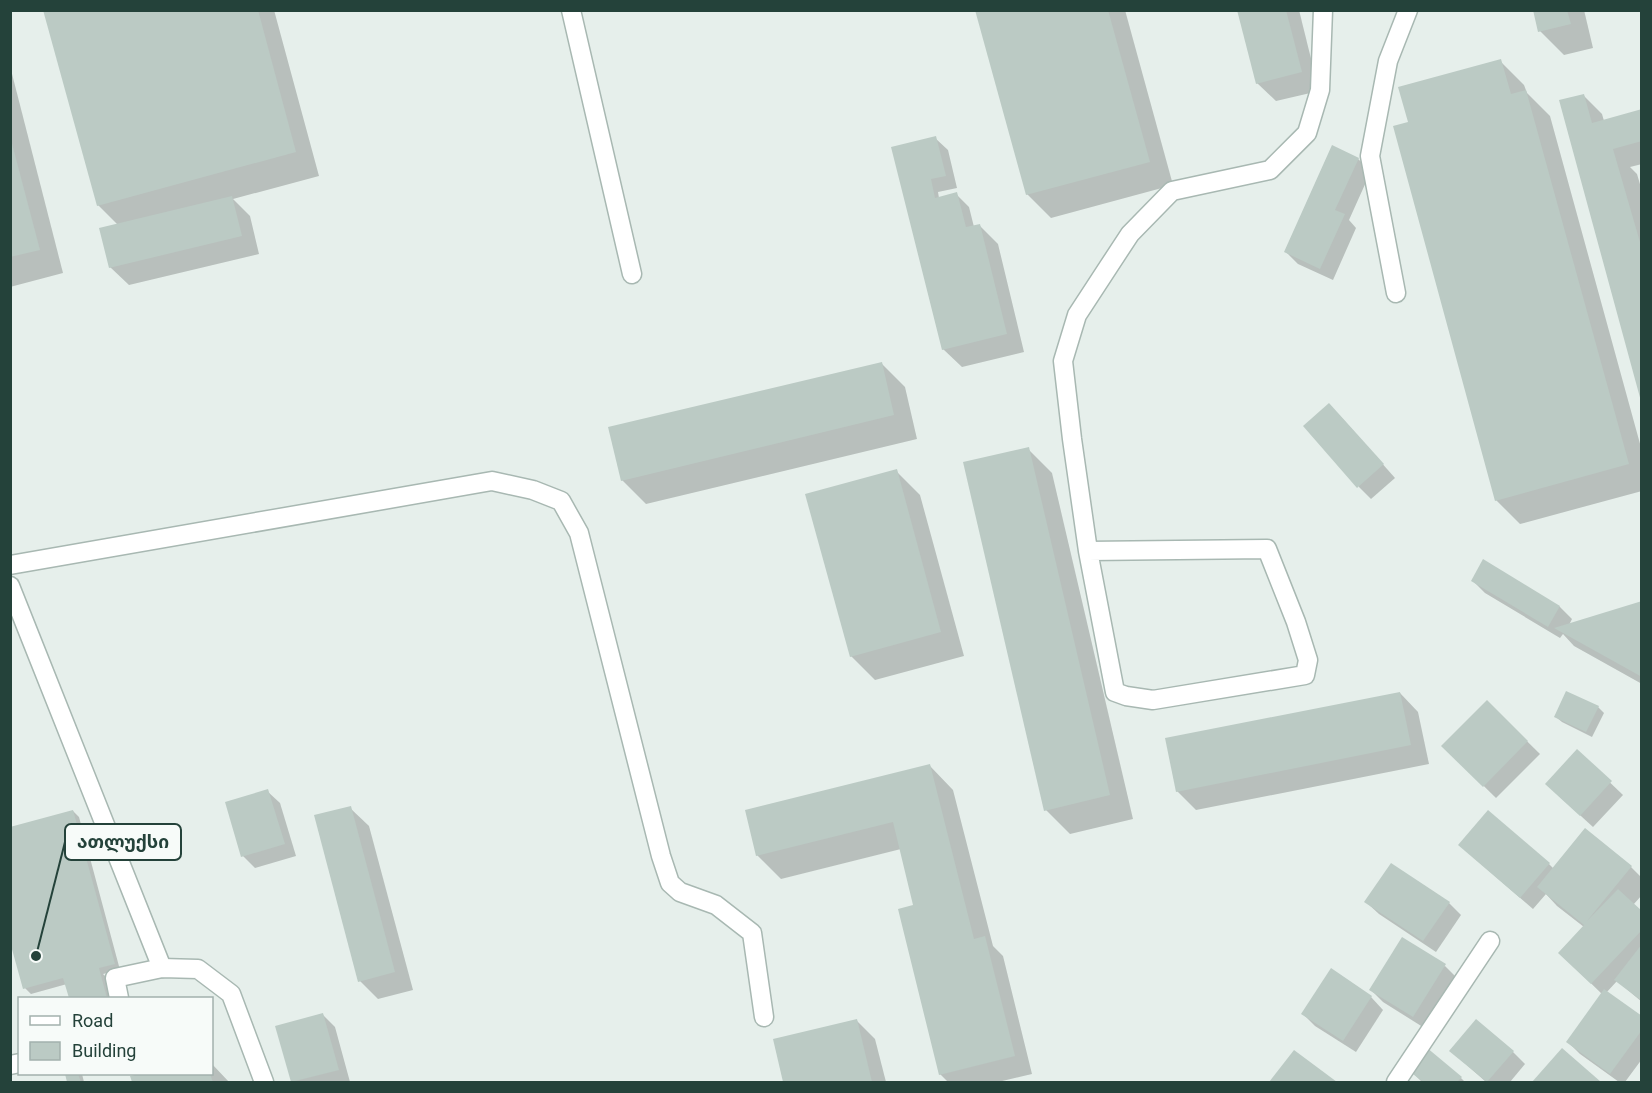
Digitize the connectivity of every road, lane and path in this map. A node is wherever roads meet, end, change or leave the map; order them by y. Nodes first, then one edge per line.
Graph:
1 (571, 10) edge
2 (1323, 10) edge
3 (1408, 10) edge
4 (632, 274) dead end
5 (1396, 293) dead end
6 (1088, 551) junction
7 (10, 565) edge
8 (10, 586) edge
9 (1490, 941) dead end
10 (162, 968) junction
11 (119, 997) edge
12 (764, 1017) dead end
13 (264, 1083) edge
14 (1396, 1083) edge

1 - 4 street
2 - 6 street
3 - 5 street
6 - 6 street
7 - 12 street
8 - 10 street
9 - 14 street
10 - 11 street
10 - 13 street

